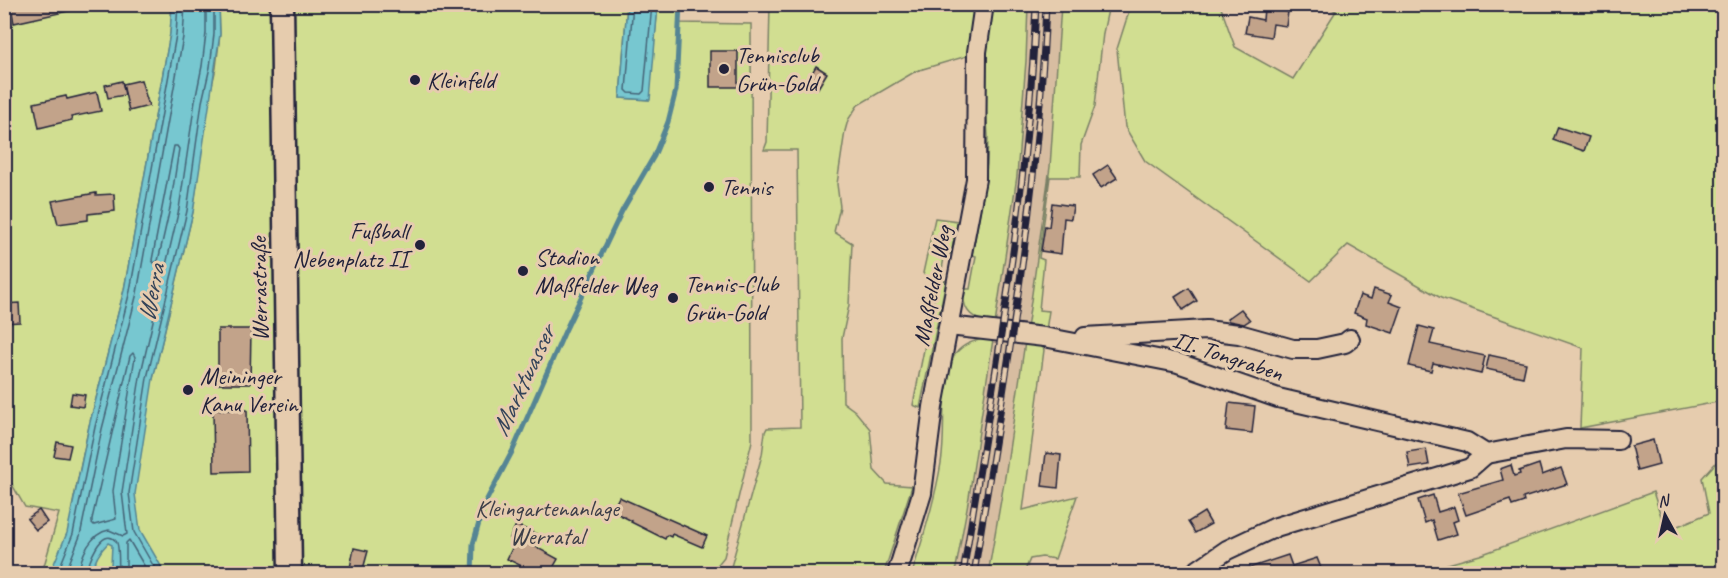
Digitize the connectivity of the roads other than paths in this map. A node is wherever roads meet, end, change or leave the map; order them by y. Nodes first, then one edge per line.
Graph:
1 (282, 4) edge
2 (984, 4) edge
3 (949, 326) junction
4 (1044, 337) junction
5 (1350, 339) dead end
6 (1618, 440) dead end
7 (1486, 454) junction
8 (290, 573) edge
9 (897, 573) edge
10 (1192, 573) edge

1 - 8 street, Werrastraße
2 - 3 street, Maßfelder Weg
3 - 4 street, II. Tongraben
3 - 9 street, Maßfelder Weg
4 - 5 street
4 - 7 street, II. Tongraben
6 - 7 street
7 - 10 street

